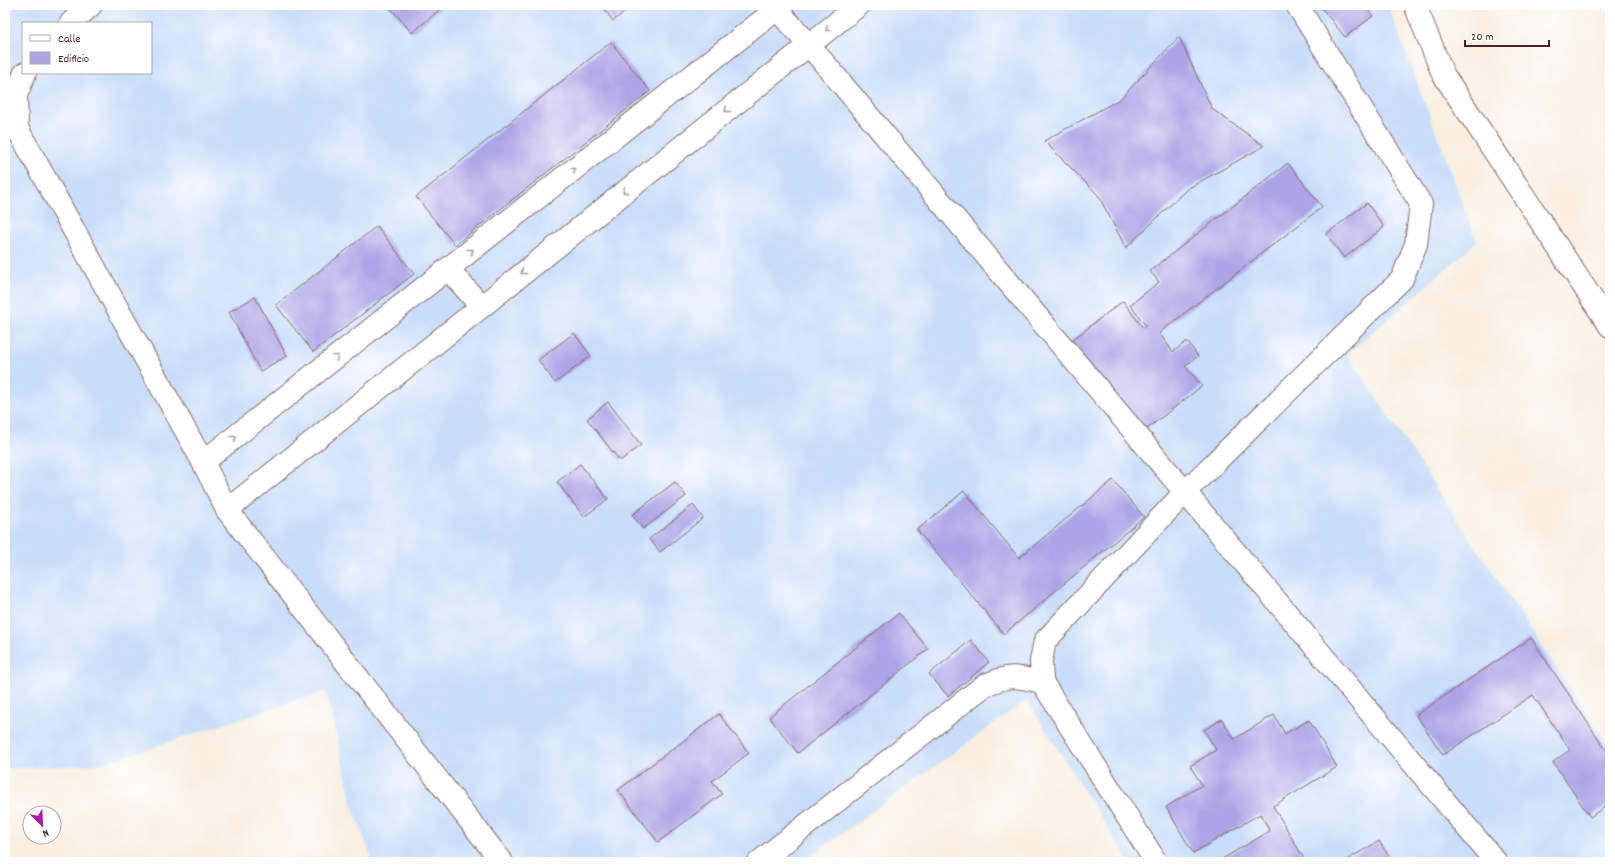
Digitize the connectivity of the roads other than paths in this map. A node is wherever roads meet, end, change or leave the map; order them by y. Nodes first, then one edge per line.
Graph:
1 (91, 5) edge
2 (859, 5) edge
3 (1297, 5) edge
4 (1415, 5) edge
5 (777, 6) edge
6 (72, 22) edge
7 (809, 45) junction
8 (25, 74) edge
9 (448, 269) junction
10 (481, 306) junction
11 (1610, 326) edge
12 (203, 462) junction
13 (1186, 491) junction
14 (228, 510) junction
15 (1042, 682) junction
16 (502, 862) edge
17 (759, 862) edge
18 (1156, 862) edge
19 (1496, 862) edge

1 - 6 street
2 -> 7 street
3 - 13 street
4 - 11 street
5 - 7 street
9 -> 5 street
7 -> 10 street
7 - 13 street
8 - 12 street
9 - 10 street
12 -> 9 street
10 - 14 street
12 - 14 street
13 - 15 street
13 - 19 street
14 - 16 street
15 - 17 street
15 - 18 street

